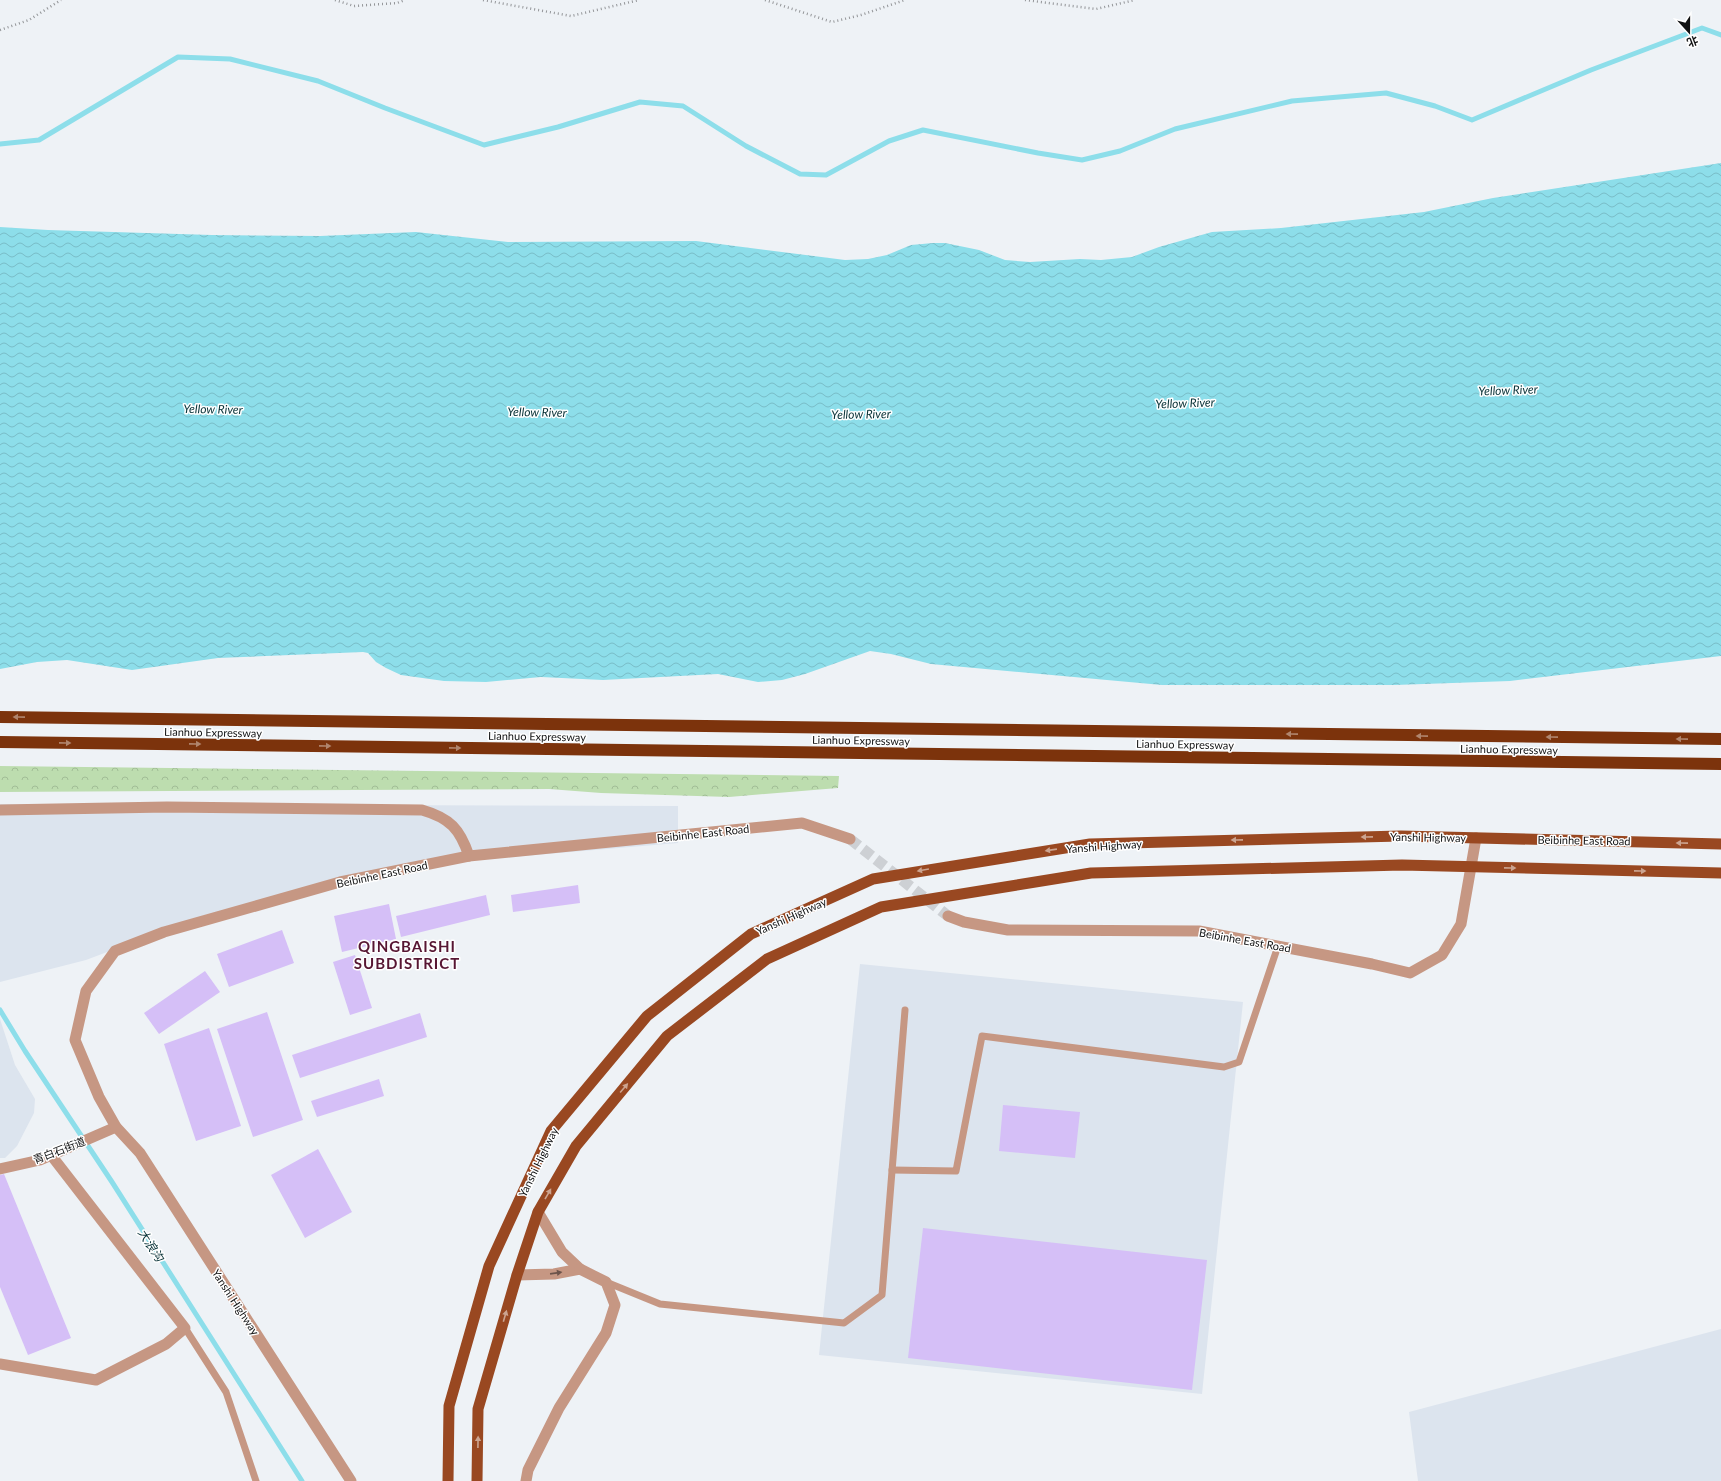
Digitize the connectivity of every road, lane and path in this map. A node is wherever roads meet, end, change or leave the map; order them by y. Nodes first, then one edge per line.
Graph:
1 (61, 0) edge
2 (335, 0) edge
3 (406, 0) edge
4 (483, 0) edge
5 (639, 0) edge
6 (765, 0) edge
7 (905, 0) edge
8 (1025, 0) edge
9 (1135, 0) edge
10 (0, 30) edge
11 (0, 717) edge
12 (1721, 740) edge
13 (0, 742) edge
14 (1721, 764) edge
15 (0, 810) edge
16 (1476, 838) junction
17 (850, 839) tunnel mouth
18 (1721, 844) edge
19 (469, 856) junction
20 (1472, 867) junction
21 (1721, 873) edge
22 (948, 916) tunnel mouth
23 (1278, 946) junction
24 (905, 1010) dead end
25 (116, 1127) junction
26 (51, 1155) junction
27 (0, 1169) edge
28 (892, 1170) junction
29 (538, 1212) junction
30 (580, 1269) junction
31 (517, 1275) junction
32 (606, 1282) junction
33 (185, 1328) junction
34 (0, 1364) edge
35 (256, 1481) edge
36 (351, 1481) edge
37 (448, 1481) edge
38 (477, 1481) edge
39 (526, 1481) edge

1 - 10 path
2 - 3 path
4 - 5 path
6 - 7 path
8 - 9 path
12 -> 11 highway, Lianhuo Expressway
13 -> 14 highway, Lianhuo Expressway
15 - 19 street
18 -> 16 main road, Beibinhe East Road
16 - 20 street, Beibinhe East Road
16 -> 37 main road, Yanshi Highway
17 - 19 street, Beibinhe East Road
19 - 25 street, Beibinhe East Road
20 -> 21 main road
20 - 23 street, Beibinhe East Road
29 -> 20 main road, Yanshi Highway
22 - 23 street, Beibinhe East Road
23 - 28 lane
24 - 28 lane
25 - 26 street, 青白石街道
25 - 36 street, Yanshi Highway
26 - 27 street, 青白石街道
26 - 33 street
28 - 32 lane
29 - 30 street
29 - 31 main road, Yanshi Highway
31 -> 30 street
30 - 32 street
38 -> 31 main road, Yanshi Highway
32 - 39 street
33 - 34 street
33 - 35 lane

